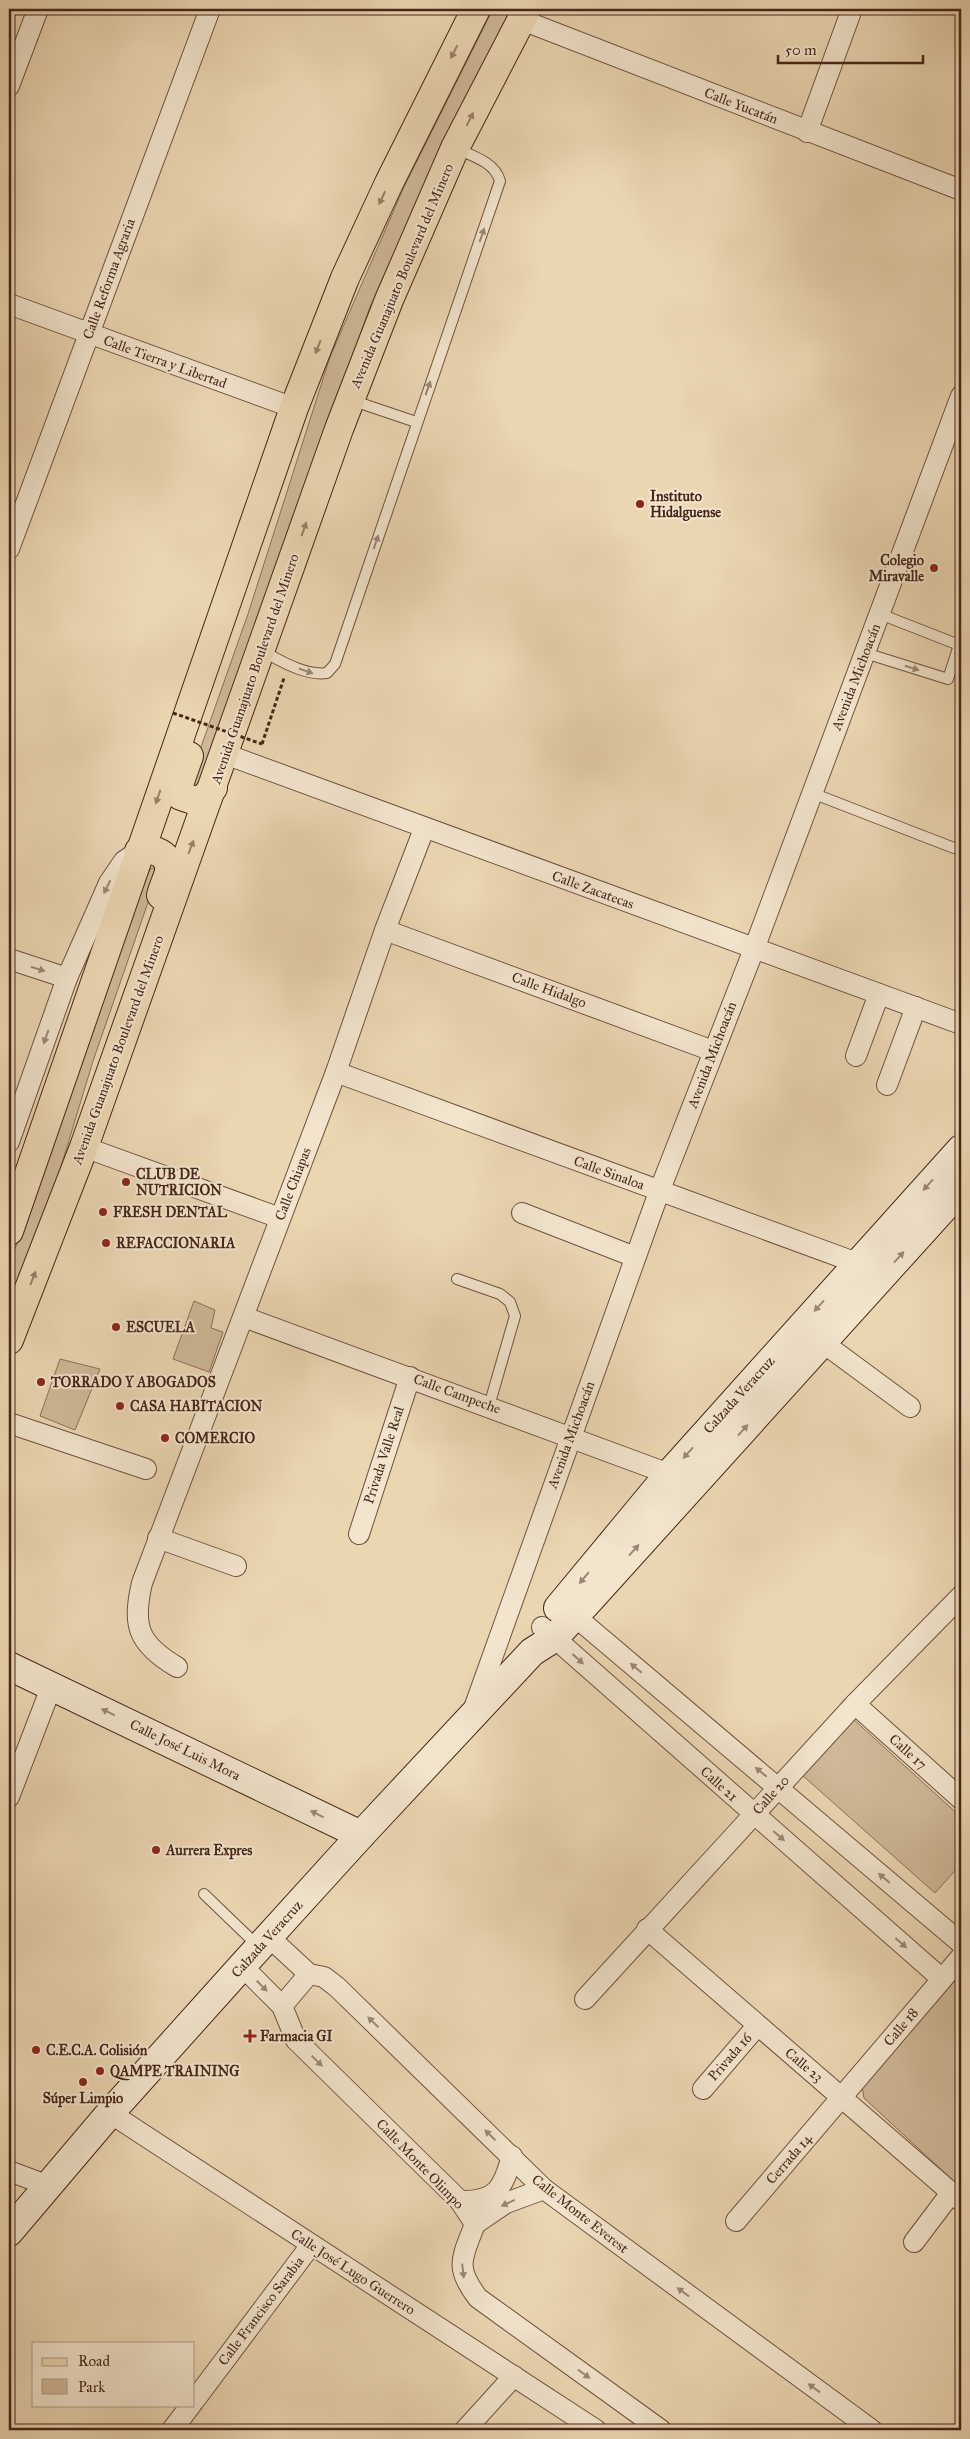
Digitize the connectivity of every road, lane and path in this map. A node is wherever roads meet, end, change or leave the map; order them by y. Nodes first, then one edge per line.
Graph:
1 (38, 9) edge
2 (210, 9) edge
3 (476, 9) edge
4 (852, 9) edge
5 (524, 14) edge
6 (9, 86) edge
7 (807, 132) junction
8 (455, 148) junction
9 (961, 190) edge
10 (9, 304) edge
11 (89, 335) junction
12 (961, 396) edge
13 (350, 400) junction
14 (294, 408) junction
15 (416, 422) junction
16 (256, 522) junction
17 (9, 550) edge
18 (880, 614) junction
19 (262, 651) junction
20 (866, 653) junction
21 (284, 678) dead end
22 (173, 713) dead end
23 (225, 754) junction
24 (213, 788) junction
25 (812, 792) junction
26 (424, 829) junction
27 (954, 848) dead end
28 (139, 851) junction
29 (385, 930) junction
30 (754, 949) junction
31 (9, 959) edge
32 (67, 978) junction
33 (879, 994) junction
34 (916, 1007) junction
35 (961, 1024) edge
36 (713, 1051) junction
37 (856, 1056) dead end
38 (336, 1072) junction
39 (887, 1085) dead end
40 (96, 1114) junction
41 (9, 1142) edge
42 (84, 1147) junction
43 (961, 1149) edge
44 (961, 1189) edge
45 (659, 1192) junction
46 (522, 1213) dead end
47 (280, 1218) junction
48 (9, 1231) edge
49 (635, 1257) junction
50 (857, 1263) junction
51 (457, 1278) dead end
52 (879, 1280) junction
53 (244, 1316) junction
54 (9, 1340) edge
55 (822, 1342) junction
56 (410, 1377) junction
57 (489, 1406) junction
58 (910, 1407) dead end
59 (9, 1423) edge
60 (570, 1436) junction
61 (146, 1469) dead end
62 (669, 1474) junction
63 (359, 1534) dead end
64 (158, 1538) junction
65 (236, 1566) dead end
66 (957, 1607) edge
67 (568, 1610) junction
68 (543, 1639) junction
69 (9, 1666) edge
70 (177, 1667) dead end
71 (52, 1685) junction
72 (855, 1704) junction
73 (470, 1718) junction
74 (778, 1787) junction
75 (9, 1797) edge
76 (961, 1800) edge
77 (753, 1814) junction
78 (361, 1835) junction
79 (204, 1894) dead end
80 (647, 1929) junction
81 (961, 1943) edge
82 (257, 1950) junction
83 (961, 1957) edge
84 (310, 1974) junction
85 (942, 1979) junction
86 (585, 1999) dead end
87 (282, 2006) junction
88 (757, 2026) junction
89 (703, 2089) dead end
90 (842, 2098) junction
91 (110, 2113) junction
92 (512, 2156) junction
93 (9, 2171) edge
94 (50, 2186) junction
95 (544, 2189) junction
96 (956, 2197) edge
97 (460, 2201) junction
98 (736, 2220) dead end
99 (475, 2224) junction
100 (9, 2232) edge
101 (914, 2242) dead end
102 (311, 2245) junction
103 (514, 2376) junction
104 (195, 2401) edge
105 (190, 2406) edge
106 (848, 2424) edge
107 (172, 2430) edge
108 (465, 2430) edge
109 (596, 2430) edge
110 (661, 2430) edge
111 (872, 2430) edge

1 - 6 street
2 - 11 street, Calle Reforma Agraria
3 -> 14 main road
4 - 7 street
5 - 7 street, Calle Yucatán
8 -> 5 main road, Avenida Guanajuato Boulevard del Minero
7 - 9 street, Calle Yucatán
8 - 13 main road, Avenida Guanajuato Boulevard del Minero
15 -> 8 lane
10 - 11 street, Calle Tierra y Libertad
11 - 14 street, Calle Tierra y Libertad
11 - 17 street, Calle Reforma Agraria
12 - 18 street, Avenida Michoacán
13 - 15 lane
19 -> 13 main road, Avenida Guanajuato Boulevard del Minero
14 - 16 main road
19 -> 15 lane
16 - 24 main road
16 -> 28 main road
18 - 20 street, Avenida Michoacán
20 -> 18 lane
19 - 23 main road, Avenida Guanajuato Boulevard del Minero
20 - 25 street, Avenida Michoacán
21 - 22 path, bridge
23 - 24 main road, Avenida Guanajuato Boulevard del Minero
23 - 26 street, Calle Zacatecas
40 -> 24 main road, Avenida Guanajuato Boulevard del Minero
25 - 27 lane
25 - 30 street, Avenida Michoacán
26 - 29 street, Calle Chiapas
26 - 30 street, Calle Zacatecas
28 -> 32 street
28 - 40 main road
28 - 48 main road
29 - 36 street, Calle Hidalgo
29 - 38 street, Calle Chiapas
30 - 33 street, Calle Zacatecas
30 - 36 street, Avenida Michoacán
31 -> 32 street
32 -> 41 street
33 - 34 street, Calle Zacatecas
33 - 37 street
34 - 35 street, Calle Zacatecas
34 - 39 street
36 - 45 street, Avenida Michoacán
38 - 45 street, Calle Sinaloa
38 - 47 street, Calle Chiapas
40 - 42 main road, Avenida Guanajuato Boulevard del Minero
42 - 47 street
54 -> 42 main road, Avenida Guanajuato Boulevard del Minero
43 -> 50 street, Calzada Veracruz
52 -> 44 street, Calzada Veracruz
45 - 49 street, Avenida Michoacán
45 - 50 street, Calle Sinaloa
46 - 49 street
47 - 53 street, Calle Chiapas
49 - 60 street, Avenida Michoacán
50 - 52 street, Calle Sinaloa
50 -> 62 street, Calzada Veracruz
51 - 57 lane
52 - 55 street, Calzada Veracruz
53 - 56 street, Calle Campeche
53 - 64 street, Calle Chiapas
55 - 58 street
67 -> 55 street, Calzada Veracruz
56 - 57 street, Calle Campeche
56 - 63 street, Privada Valle Real
57 - 60 street, Calle Campeche
59 - 61 street
60 - 62 street, Calle Campeche
60 - 73 street, Avenida Michoacán
62 -> 67 street, Calzada Veracruz
64 - 65 street
64 - 70 street, Calle Chiapas
66 - 72 street, Calle 20
67 - 68 street, Calzada Veracruz
74 -> 67 street
68 - 73 street, Calzada Veracruz
68 -> 77 street, Calle 21
69 - 71 street, Calle José Luis Mora
71 - 75 street
78 -> 71 street, Calle José Luis Mora
72 - 74 street, Calle 20
72 - 76 street, Calle 17
73 - 78 street, Calzada Veracruz
74 - 77 street, Calle 20
81 -> 74 street
77 - 80 street, Calle 20
77 -> 85 street, Calle 21
78 - 82 street, Calzada Veracruz
79 - 82 lane
80 - 86 street, Calle 20
80 - 88 street, Calle 23
82 - 84 street, Calle Monte Everest
82 -> 87 street, Calle Monte Olimpo
82 - 91 street, Calzada Veracruz
83 - 85 street, Calle 18
84 - 87 street
92 -> 84 street, Calle Monte Everest
85 - 90 street, Calle 18
87 -> 97 street, Calle Monte Olimpo
88 - 89 street, Privada 16
88 - 90 street, Calle 23
90 - 96 street, Calle 23
90 - 98 street, Cerrada 14
91 - 94 street, Calzada Veracruz
91 - 102 street, Calle José Lugo Guerrero
92 - 95 street, Calle Monte Everest
92 - 97 street
93 - 94 street
94 - 100 street, Calzada Veracruz
95 -> 99 street
106 -> 95 street, Calle Monte Everest
96 - 101 street
97 - 99 street, Calle Monte Olimpo
99 -> 110 street
102 - 103 street, Calle José Lugo Guerrero
102 - 104 street, Calle Francisco Sarabia
103 - 108 street
103 - 109 street, Calle José Lugo Guerrero
105 - 107 street
106 - 111 street, Calle Monte Everest

